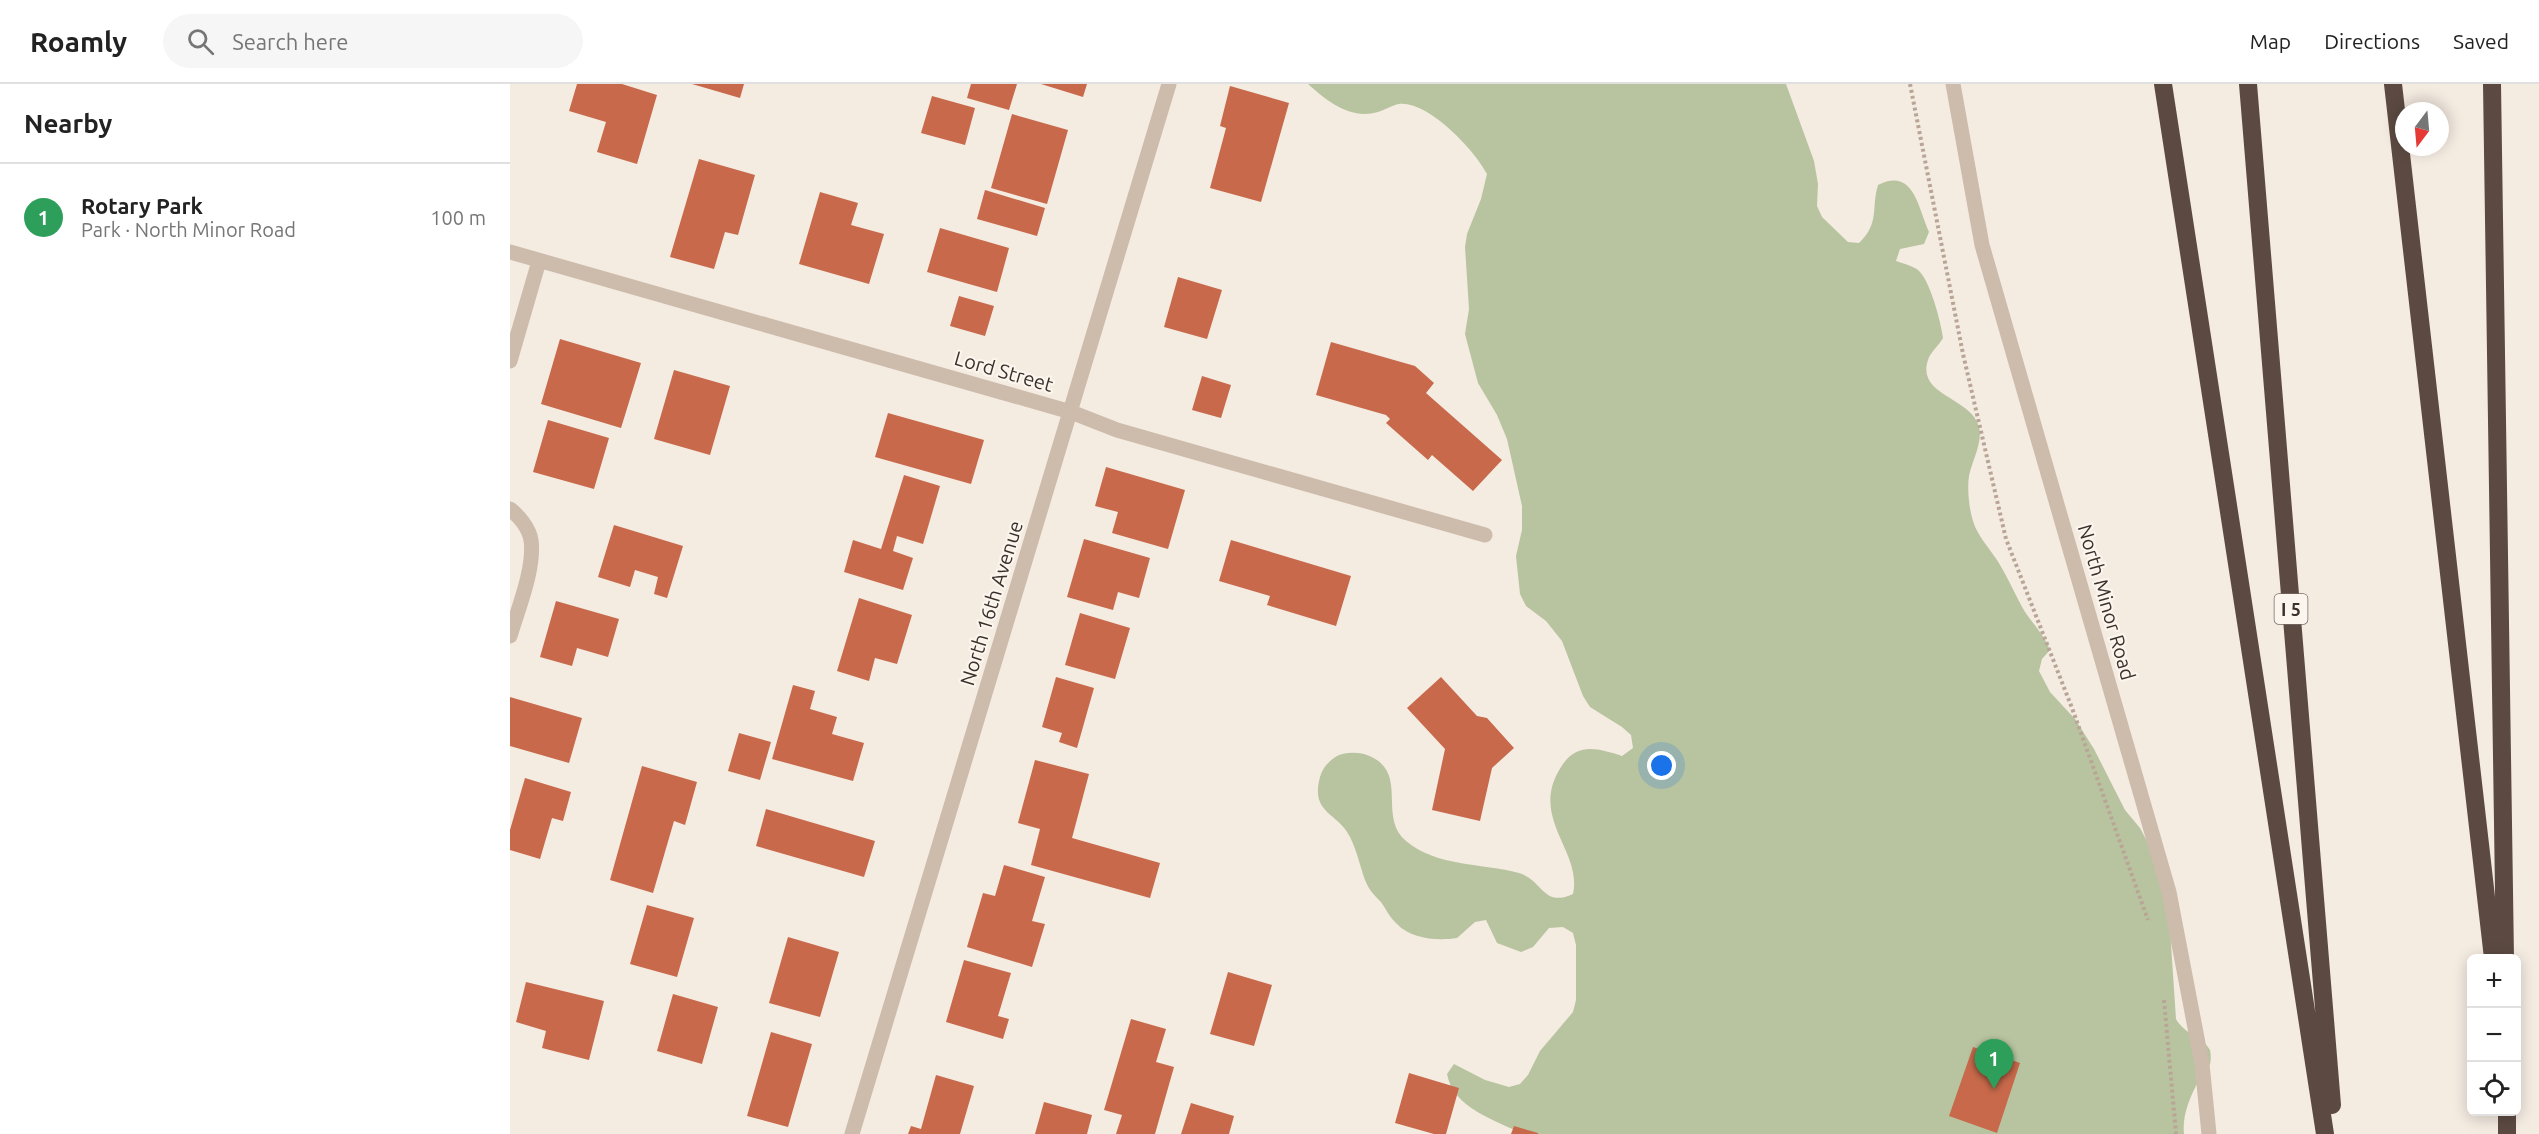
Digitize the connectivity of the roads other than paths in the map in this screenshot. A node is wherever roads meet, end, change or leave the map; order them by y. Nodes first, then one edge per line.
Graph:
1 (1169, 84) edge
2 (1953, 84) edge
3 (2163, 84) edge
4 (2248, 84) edge
5 (2393, 84) edge
6 (2492, 84) edge
7 (510, 252) edge
8 (539, 261) junction
9 (510, 361) edge
10 (1071, 412) junction
11 (510, 509) edge
12 (1485, 535) dead end
13 (510, 636) edge
14 (2493, 954) edge
15 (2505, 954) edge
16 (2507, 1116) edge
17 (852, 1134) edge
18 (2209, 1134) edge
19 (2325, 1134) edge
20 (2334, 1134) edge
21 (2507, 1134) edge

1 - 10 street, North 16th Avenue
2 - 18 street, North Minor Road
3 - 19 highway
4 - 20 highway, I 5
5 - 14 highway
6 - 15 highway
7 - 8 street, Lord Street
8 - 9 street
8 - 10 street, Lord Street
10 - 12 street, Lord Street
10 - 17 street, North 16th Avenue
11 - 13 street
16 - 21 highway

